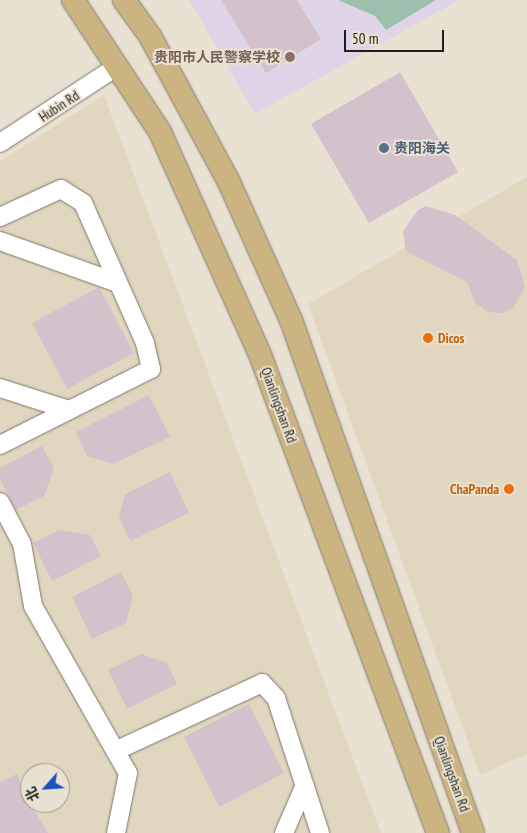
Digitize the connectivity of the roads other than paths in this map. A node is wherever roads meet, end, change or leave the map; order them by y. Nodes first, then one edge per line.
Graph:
1 (73, 0) edge
2 (124, 0) edge
3 (116, 67) junction
4 (0, 143) edge
5 (0, 217) edge
6 (0, 241) edge
7 (118, 283) junction
8 (0, 388) edge
9 (70, 410) junction
10 (0, 445) edge
11 (0, 502) edge
12 (115, 751) junction
13 (304, 785) junction
14 (116, 833) edge
15 (284, 833) edge
16 (320, 833) edge
17 (438, 833) edge
18 (473, 833) edge

1 - 3 main road, Qianlingshan Rd
2 - 18 main road, Qianlingshan Rd
3 - 4 street, Hubin Rd
3 - 17 main road, Qianlingshan Rd
5 - 7 street
6 - 7 street
7 - 9 street
8 - 9 street
9 - 10 street
11 - 12 street
12 - 13 street
12 - 14 street
13 - 15 street
13 - 16 street

